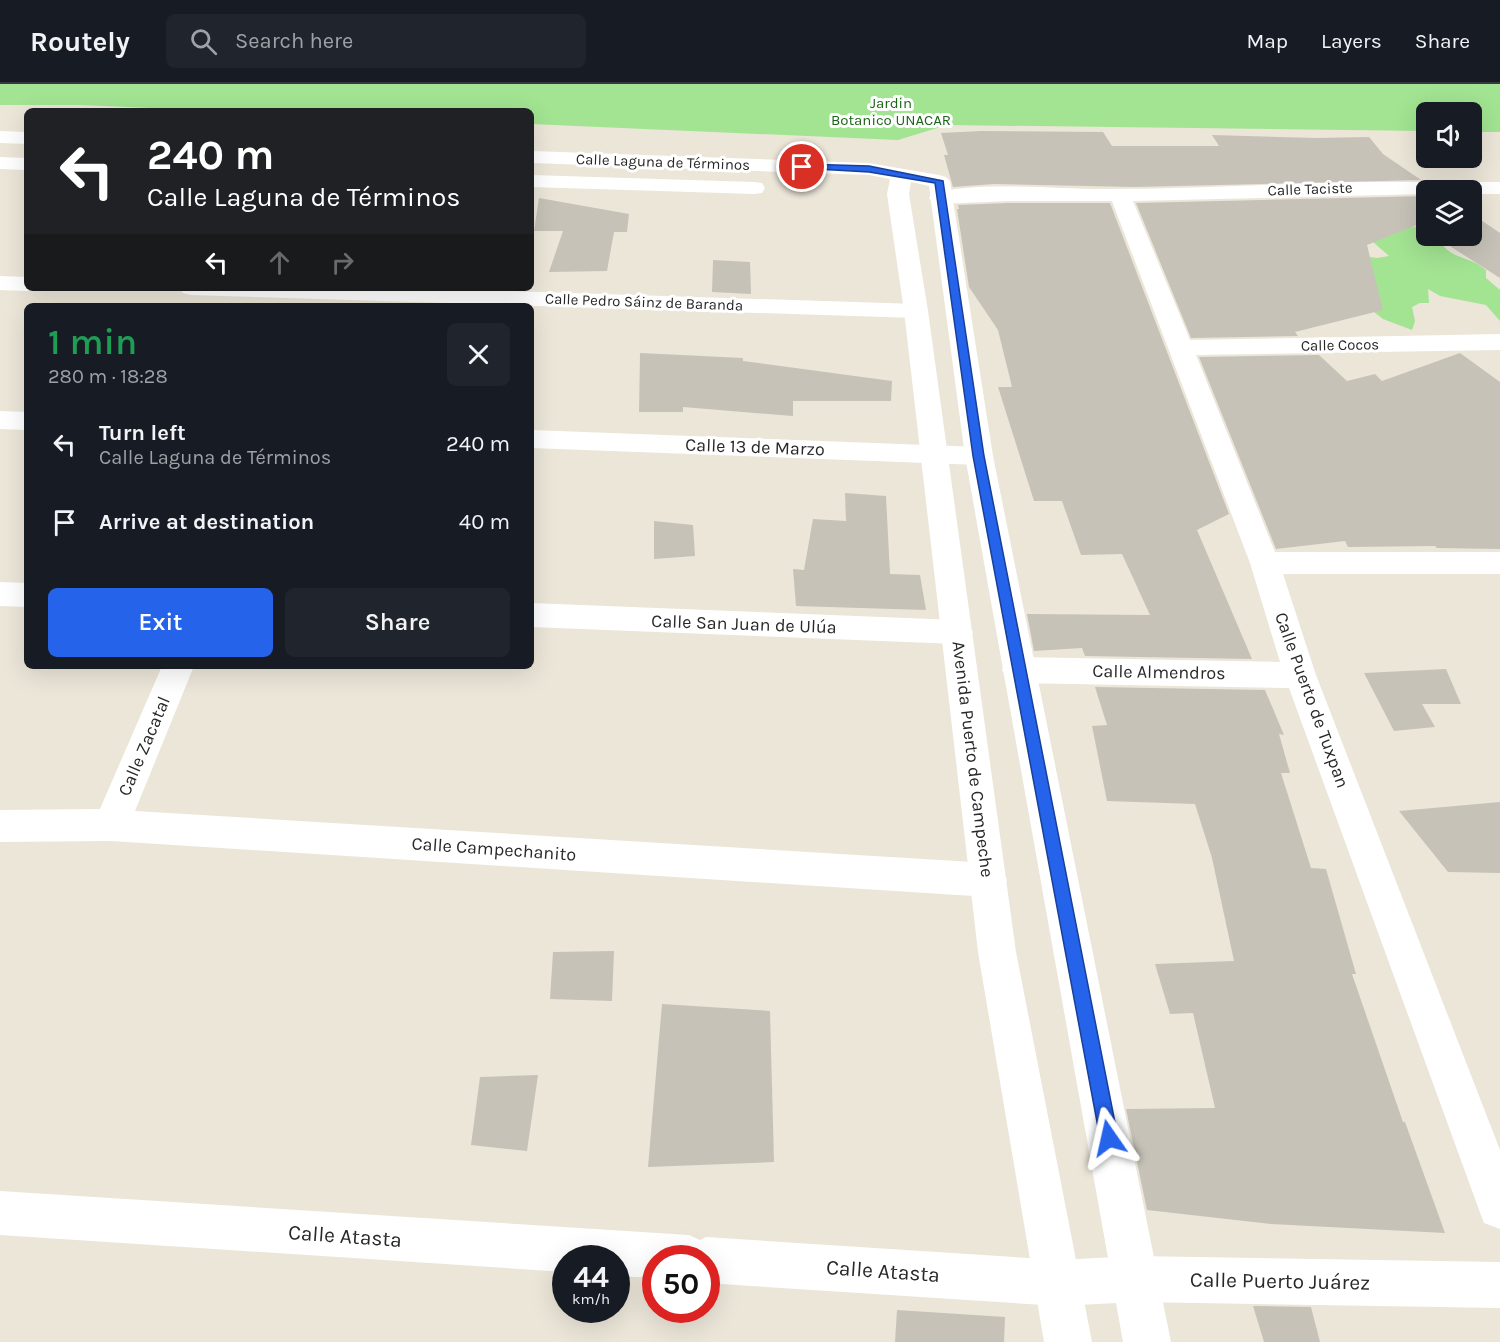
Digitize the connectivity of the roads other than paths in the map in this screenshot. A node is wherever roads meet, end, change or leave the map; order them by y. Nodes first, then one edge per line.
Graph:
1 (0, 137) edge
2 (24, 138) edge
3 (534, 157) edge
4 (0, 163) edge
5 (24, 164) edge
6 (534, 181) edge
7 (893, 187) junction
8 (777, 188) dead end
9 (1500, 188) edge
10 (950, 191) junction
11 (1120, 195) junction
12 (0, 283) edge
13 (24, 284) edge
14 (254, 291) edge
15 (337, 295) edge
16 (916, 312) junction
17 (1500, 342) edge
18 (1181, 348) junction
19 (0, 420) edge
20 (24, 422) edge
21 (534, 439) edge
22 (934, 453) junction
23 (979, 456) junction
24 (1265, 563) junction
25 (1496, 572) edge
26 (0, 594) edge
27 (24, 595) edge
28 (534, 615) edge
29 (957, 632) junction
30 (176, 669) edge
31 (1018, 670) junction
32 (1300, 675) junction
33 (111, 825) junction
34 (0, 826) edge
35 (988, 880) junction
36 (1500, 1207) edge
37 (0, 1213) edge
38 (642, 1255) edge
39 (720, 1261) edge
40 (1136, 1279) junction
41 (1059, 1283) junction
42 (1500, 1285) edge
43 (1068, 1342) edge
44 (1147, 1342) edge

1 - 2 street
3 - 7 street, Calle Laguna de Términos
4 - 5 street
6 - 8 street, Calle Laguna de Términos
7 - 10 street, Calle Laguna de Términos
7 - 16 street, Avenida Puerto de Campeche
9 - 11 street, Calle Taciste
10 - 11 street, Calle Laguna de Términos
10 - 23 street
11 - 18 street, Calle Puerto de Tuxpan
12 - 13 street
14 - 15 street, Calle Pedro Sáinz de Baranda
15 - 16 street, Calle Pedro Sáinz de Baranda
16 - 22 street, Avenida Puerto de Campeche
17 - 18 street, Calle Cocos
18 - 24 street, Calle Puerto de Tuxpan
19 - 20 street
21 - 22 street, Calle 13 de Marzo
22 - 23 street, Calle 13 de Marzo
22 - 29 street, Avenida Puerto de Campeche
23 - 31 street
24 - 25 street
24 - 32 street, Calle Puerto de Tuxpan
26 - 27 street
28 - 29 street, Calle San Juan de Ulúa
29 - 35 street, Avenida Puerto de Campeche
30 - 33 street, Calle Zacatal
31 - 32 street, Calle Almendros
31 - 40 street
32 - 36 street, Calle Puerto de Tuxpan
33 - 34 street, Calle Campechanito
33 - 35 street, Calle Campechanito
35 - 41 street, Avenida Puerto de Campeche
37 - 38 street, Calle Atasta
39 - 41 street, Calle Atasta
40 - 41 street, Calle Puerto Juárez
40 - 42 street, Calle Puerto Juárez
40 - 44 street
41 - 43 street, Avenida Puerto de Campeche

